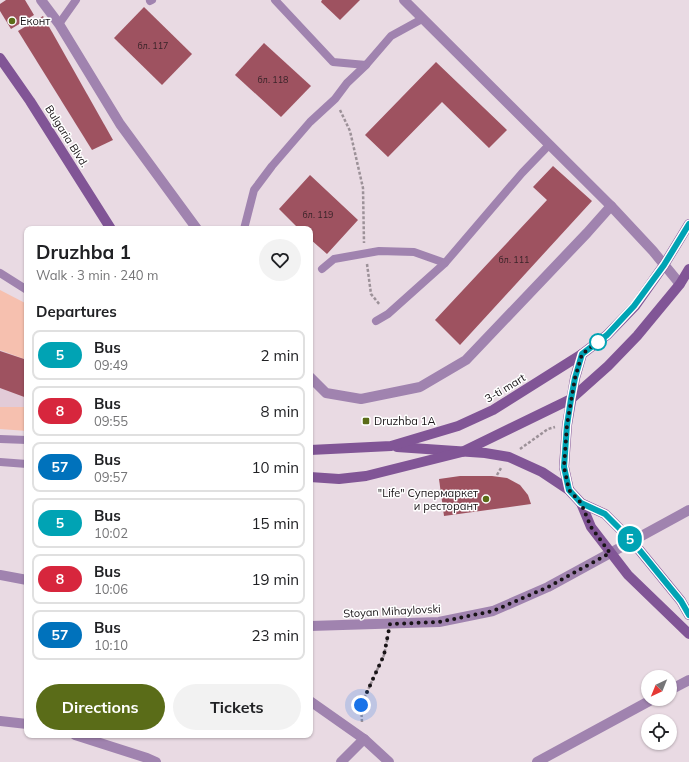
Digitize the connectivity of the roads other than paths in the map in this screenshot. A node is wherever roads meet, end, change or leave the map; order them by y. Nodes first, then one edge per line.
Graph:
1 (41, 0) edge
2 (76, 0) edge
3 (275, 0) edge
4 (404, 0) edge
5 (422, 19) junction
6 (59, 24) junction
7 (0, 58) edge
8 (366, 65) junction
9 (549, 146) junction
10 (611, 206) junction
11 (689, 224) edge
12 (109, 226) edge
13 (195, 226) edge
14 (245, 226) edge
15 (445, 263) junction
16 (664, 265) junction
17 (322, 269) dead end
18 (689, 269) edge
19 (0, 273) edge
20 (680, 284) junction
21 (24, 288) edge
22 (376, 321) dead end
23 (582, 354) junction
24 (313, 380) edge
25 (571, 399) junction
26 (0, 439) edge
27 (24, 440) edge
28 (391, 446) junction
29 (313, 450) edge
30 (462, 452) junction
31 (0, 462) edge
32 (24, 464) edge
33 (313, 477) edge
34 (569, 490) junction
35 (581, 503) junction
36 (689, 510) edge
37 (632, 541) junction
38 (610, 553) junction
39 (0, 575) edge
40 (24, 579) edge
41 (689, 615) edge
42 (313, 626) edge
43 (689, 634) edge
44 (689, 680) edge
45 (677, 686) edge
46 (313, 702) edge
47 (641, 706) edge
48 (0, 721) edge
49 (24, 724) edge
50 (84, 738) edge
51 (364, 739) junction
52 (156, 762) edge
53 (341, 762) edge
54 (389, 762) edge
55 (537, 762) edge

1 - 6 street
2 - 6 lane
3 - 8 lane
4 - 5 street
5 - 8 lane
5 - 9 street
6 - 13 street
7 - 12 street, Bulgaria Blvd.
8 - 14 lane
9 - 10 street
9 - 15 lane
10 - 16 street
10 - 24 street
11 - 16 street, 3-ti mart
15 - 17 lane
15 - 22 lane
16 - 20 street
16 - 23 street, 3-ti mart
18 - 20 street
19 - 21 lane
20 - 25 street
23 - 25 street
23 - 28 street, 3-ti mart
25 - 30 street
25 - 34 street
26 - 27 lane
28 - 29 street, 3-ti mart
28 - 30 street, 3-ti mart
30 - 33 street
30 - 34 street
31 - 32 lane
34 - 35 street
35 - 37 street
35 - 38 street
36 - 37 street, Stoyan Mihaylovski
37 - 38 street, Stoyan Mihaylovski
37 - 41 street
38 - 42 street, Stoyan Mihaylovski
38 - 43 street
39 - 40 street
44 - 45 street
46 - 51 street
47 - 55 street
48 - 49 street
50 - 52 street
51 - 53 street
51 - 54 street

